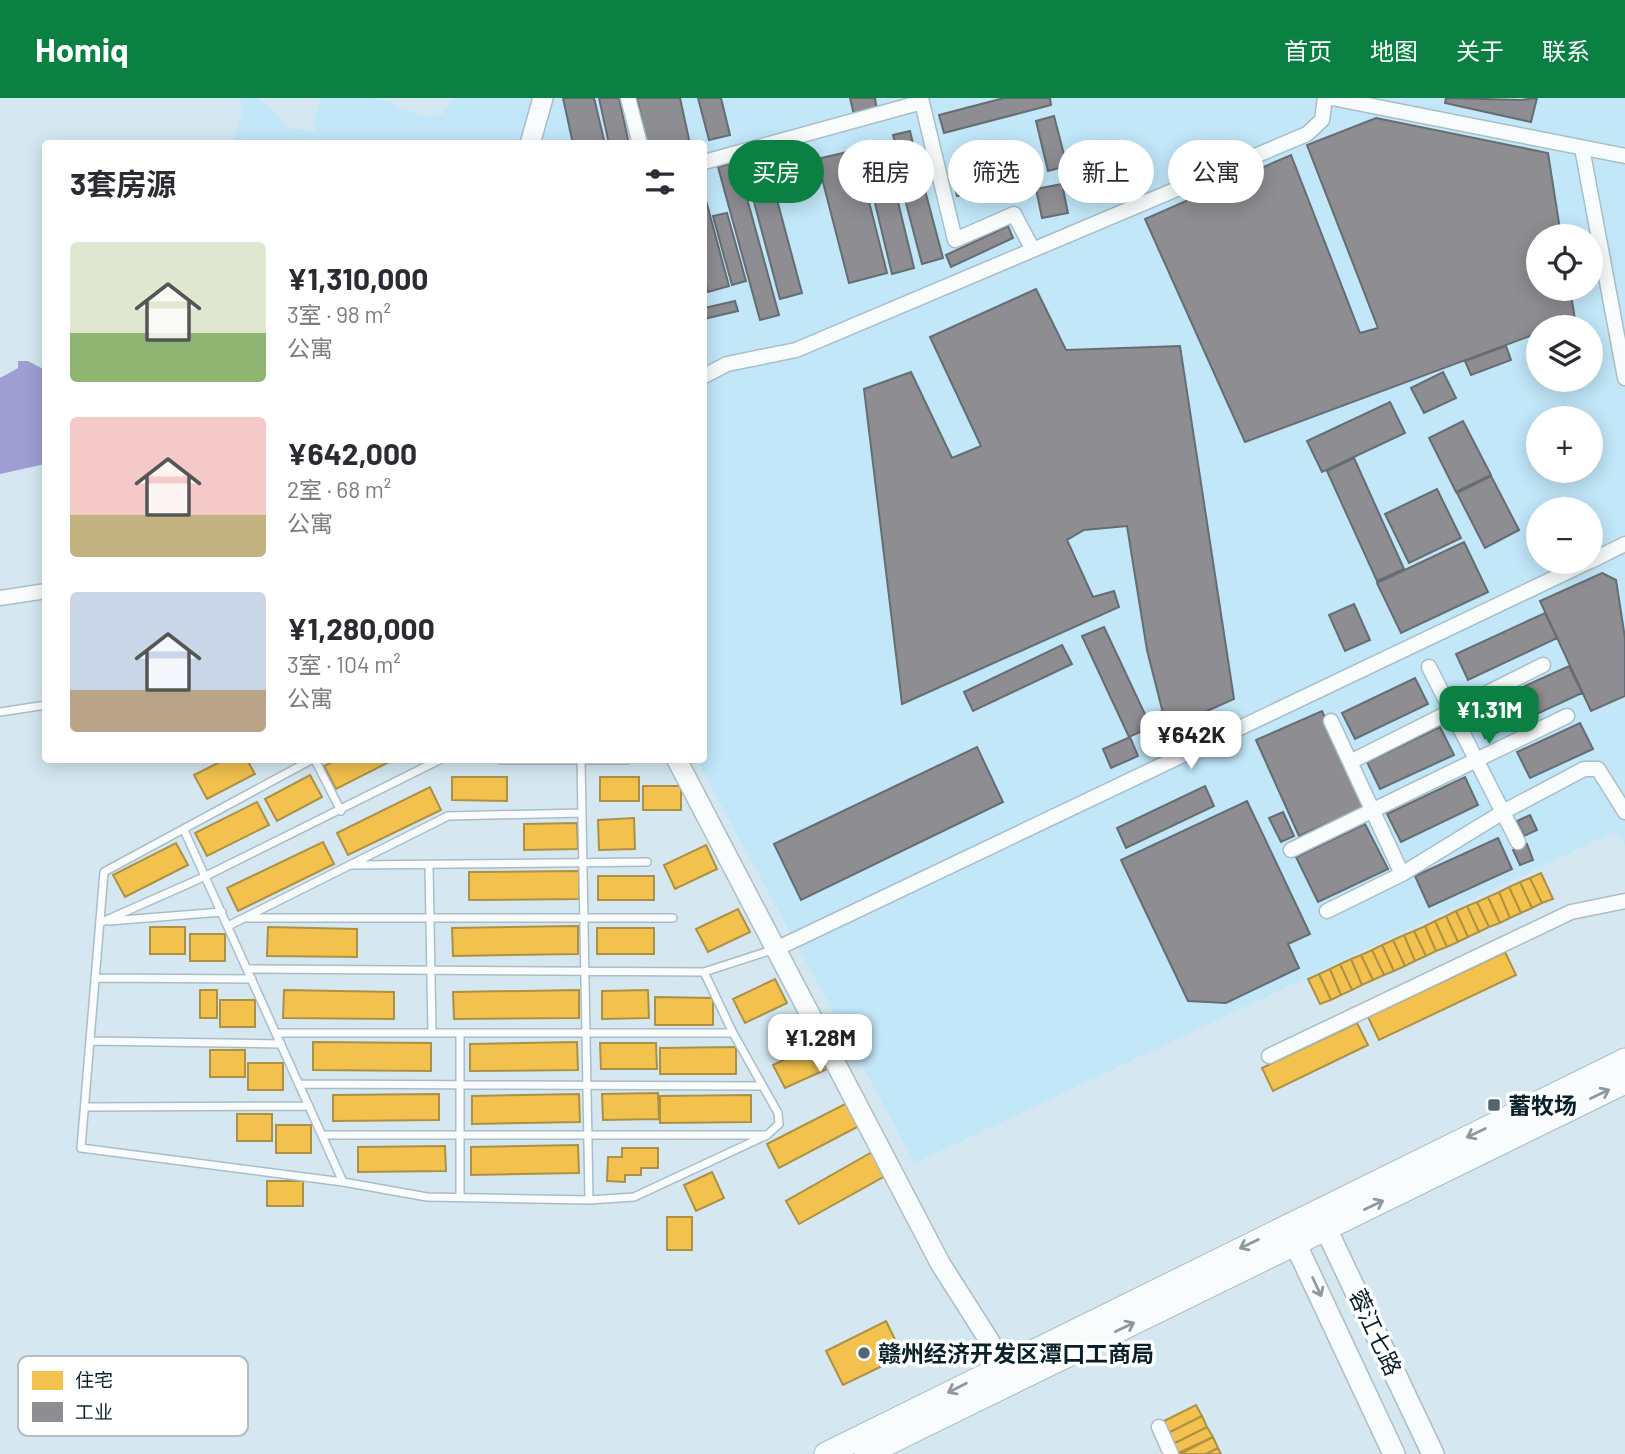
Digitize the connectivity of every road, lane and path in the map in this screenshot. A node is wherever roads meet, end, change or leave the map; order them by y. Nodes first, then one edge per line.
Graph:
1 (543, 98) edge
2 (628, 98) edge
3 (1325, 98) edge
4 (1332, 98) edge
5 (922, 100) edge
6 (531, 140) edge
7 (639, 140) edge
8 (1582, 148) junction
9 (1625, 156) edge
10 (707, 161) edge
11 (1033, 250) junction
12 (707, 374) edge
13 (1625, 378) edge
14 (1625, 544) edge
15 (1603, 554) edge
16 (1562, 574) edge
17 (42, 592) edge
18 (0, 598) edge
19 (1543, 665) dead end
20 (1429, 667) dead end
21 (42, 706) edge
22 (1452, 711) junction
23 (0, 712) edge
24 (1567, 716) dead end
25 (1331, 721) dead end
26 (1477, 760) junction
27 (1350, 762) junction
28 (307, 763) edge
29 (315, 763) edge
30 (433, 763) edge
31 (581, 763) edge
32 (679, 763) edge
33 (341, 811) junction
34 (1373, 811) junction
35 (1503, 811) junction
36 (1625, 812) edge
37 (582, 813) junction
38 (184, 830) junction
39 (1518, 842) dead end
40 (1291, 850) dead end
41 (647, 862) dead end
42 (583, 863) junction
43 (352, 865) junction
44 (429, 866) junction
45 (1402, 874) junction
46 (206, 876) junction
47 (1625, 901) edge
48 (1327, 911) dead end
49 (222, 912) junction
50 (248, 918) junction
51 (673, 918) dead end
52 (583, 919) junction
53 (430, 920) junction
54 (102, 922) junction
55 (228, 926) junction
56 (778, 948) junction
57 (247, 968) junction
58 (430, 970) junction
59 (584, 971) junction
60 (704, 972) junction
61 (97, 978) junction
62 (252, 979) junction
63 (432, 1032) junction
64 (276, 1033) junction
65 (460, 1033) junction
66 (733, 1033) junction
67 (586, 1034) junction
68 (91, 1041) junction
69 (281, 1044) junction
70 (1269, 1056) dead end
71 (1625, 1060) edge
72 (1625, 1082) edge
73 (299, 1084) junction
74 (460, 1084) junction
75 (587, 1086) junction
76 (761, 1086) junction
77 (309, 1106) junction
78 (85, 1107) junction
79 (589, 1133) junction
80 (460, 1134) junction
81 (322, 1135) junction
82 (767, 1135) junction
83 (343, 1182) junction
84 (460, 1195) junction
85 (589, 1200) junction
86 (1322, 1219) junction
87 (1292, 1234) junction
88 (1004, 1364) junction
89 (1159, 1427) dead end
90 (826, 1454) edge
91 (866, 1454) edge
92 (1171, 1454) edge
93 (1394, 1454) edge
94 (1433, 1454) edge

1 - 6 main road
2 - 7 street
3 - 11 street
4 - 8 street
5 - 10 street
5 - 11 street
8 - 9 street
8 - 13 street
11 - 12 street
14 - 15 street
16 - 56 street
17 - 18 street
19 - 22 street
20 - 22 street
21 - 23 lane
22 - 26 street
22 - 27 street
24 - 26 street
25 - 27 street
26 - 34 street
26 - 35 street
27 - 34 street
28 - 38 lane
29 - 33 lane
30 - 33 lane
31 - 37 lane
32 - 56 main road
33 - 46 lane
34 - 40 street
34 - 45 street
35 - 36 street
35 - 39 street
35 - 45 street
37 - 42 lane
37 - 43 lane
38 - 46 lane
38 - 54 lane
41 - 42 lane
42 - 44 lane
42 - 52 lane
43 - 44 lane
43 - 50 lane
44 - 53 lane
45 - 48 street
46 - 49 lane
46 - 54 lane
47 - 70 street
49 - 54 lane
49 - 55 lane
50 - 53 lane
50 - 55 lane
51 - 52 lane
52 - 53 lane
52 - 59 lane
53 - 58 lane
54 - 61 lane
55 - 57 lane
56 - 60 lane
56 - 88 main road
57 - 58 lane
57 - 62 lane
58 - 59 lane
58 - 63 lane
59 - 60 lane
59 - 67 lane
60 - 66 lane
61 - 62 lane
61 - 68 lane
62 - 64 lane
63 - 64 lane
63 - 65 lane
64 - 69 lane
65 - 67 lane
65 - 74 lane
66 - 67 lane
66 - 76 lane
67 - 75 lane
68 - 69 lane
68 - 78 lane
69 - 73 lane
71 -> 86 highway
86 -> 72 highway
73 - 74 lane
73 - 77 lane
74 - 75 lane
74 - 80 lane
75 - 76 lane
75 - 79 lane
76 - 82 lane
77 - 78 lane
77 - 81 lane
78 - 83 lane
79 - 80 lane
79 - 82 lane
79 - 85 lane
80 - 81 lane
80 - 84 lane
81 - 83 lane
82 - 85 lane
83 - 84 lane
84 - 85 lane
86 - 87 highway
86 - 94 main road, 蓉江七路
87 -> 88 highway
91 -> 87 highway
87 -> 93 main road, 蓉江七路
88 -> 90 highway
89 - 92 street

